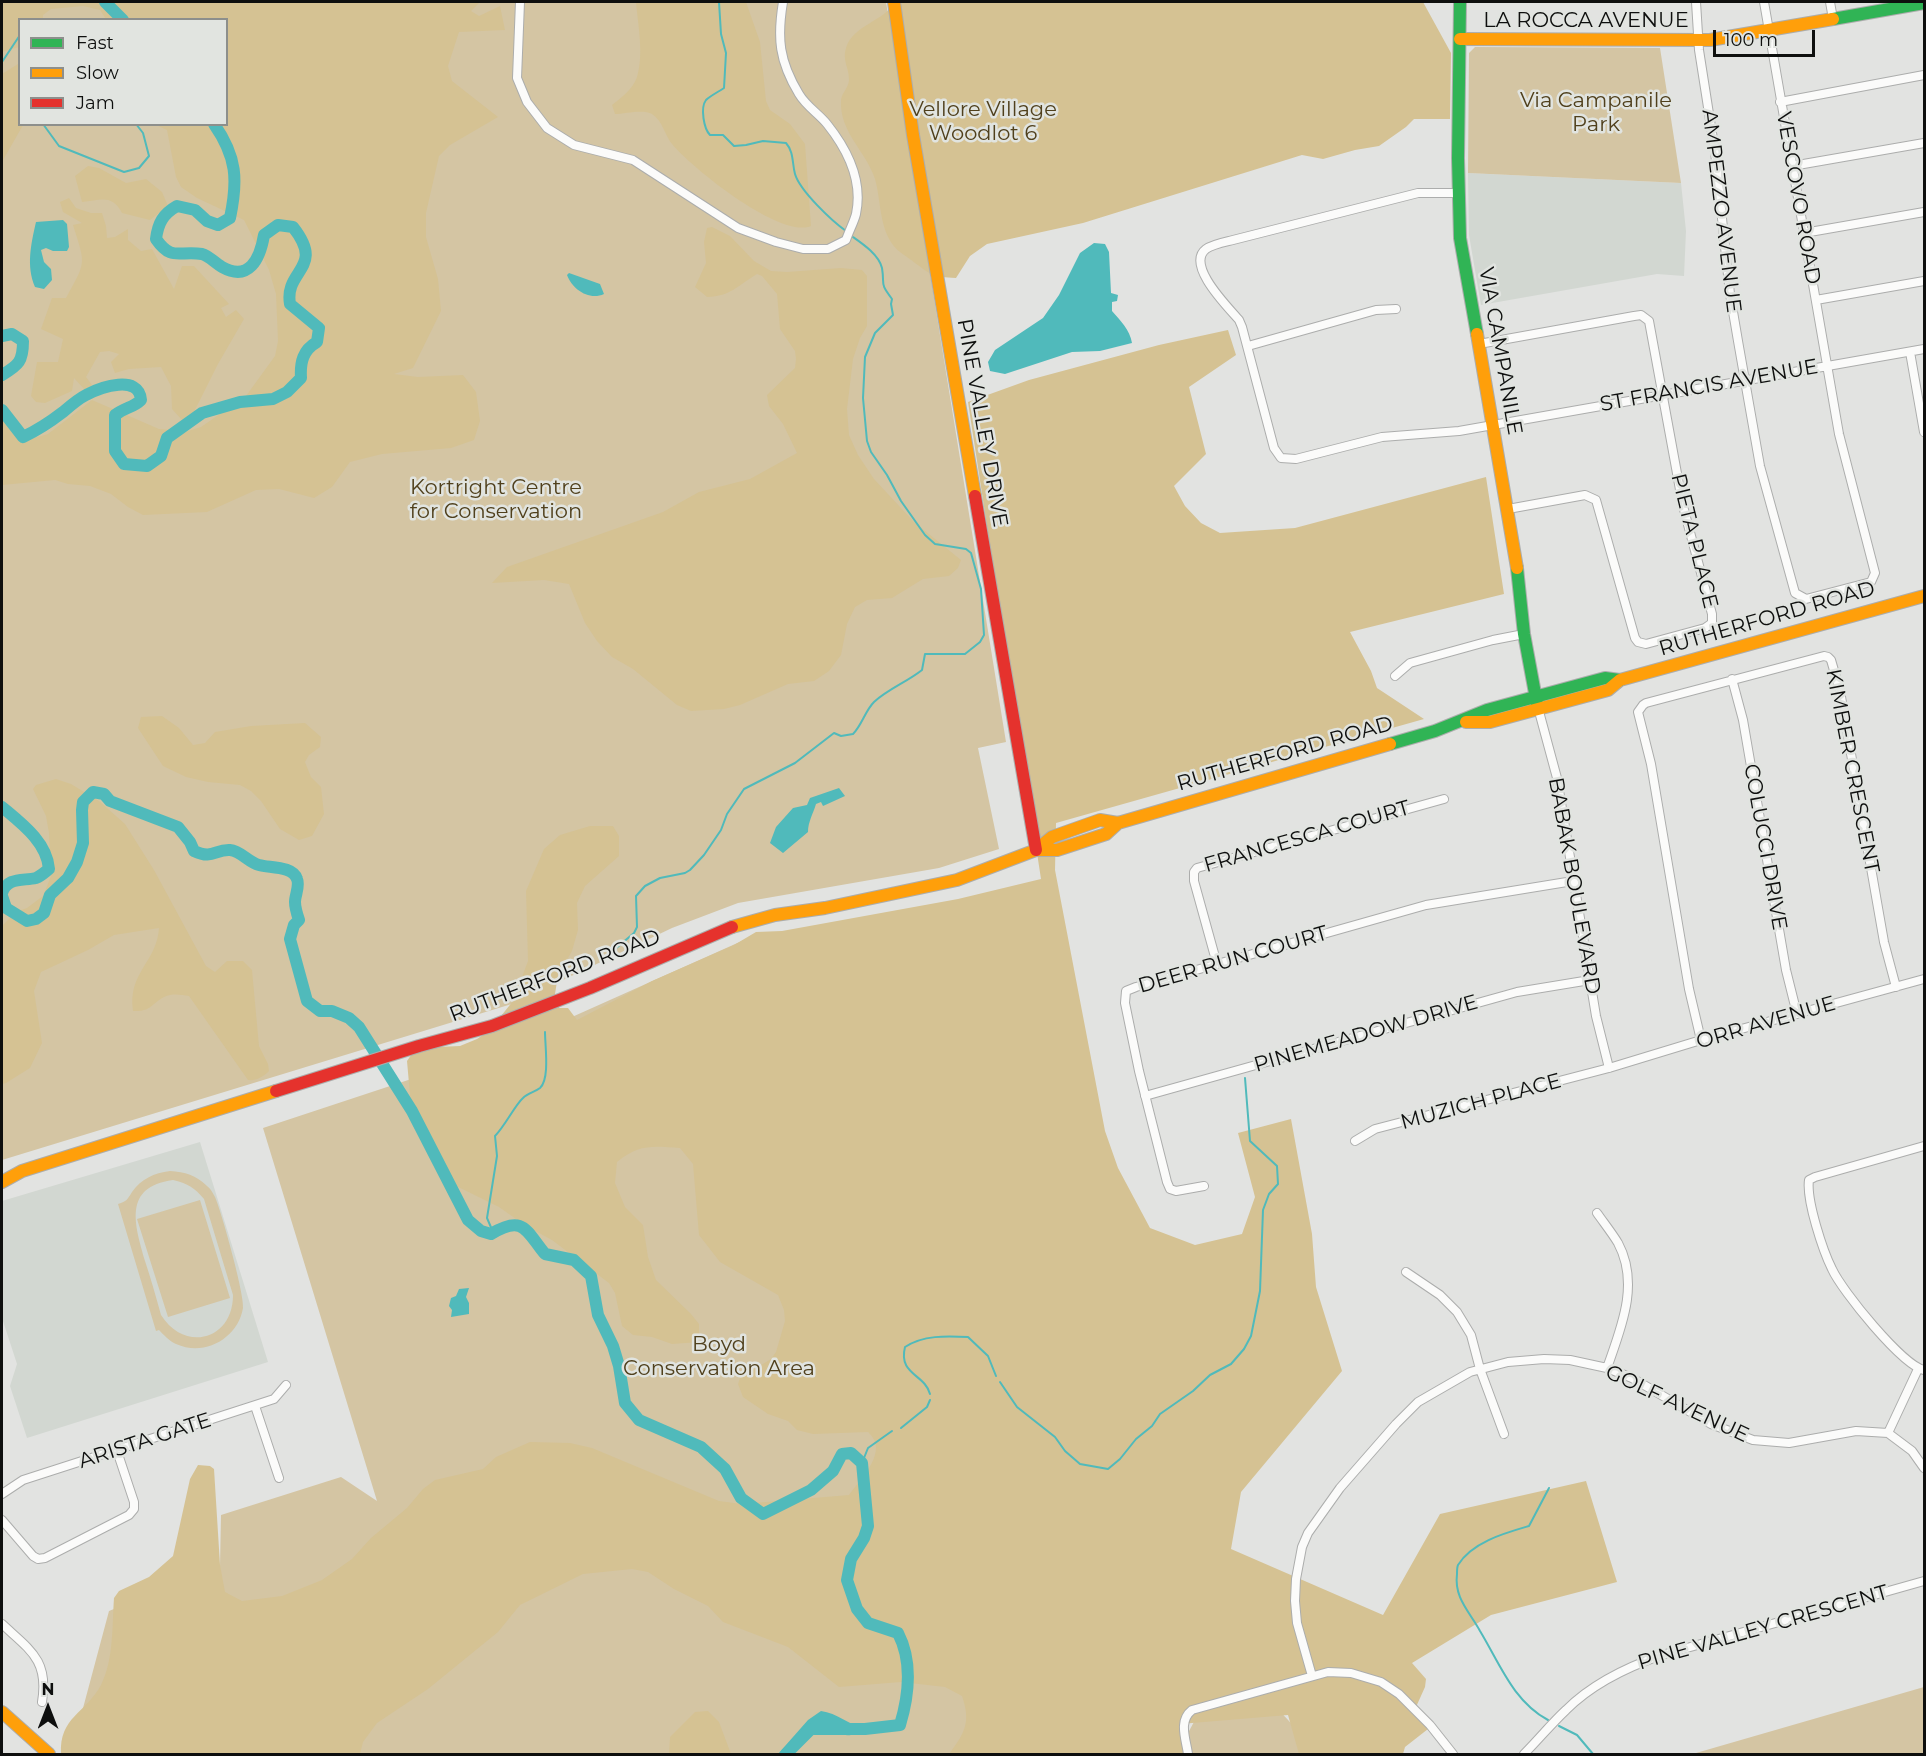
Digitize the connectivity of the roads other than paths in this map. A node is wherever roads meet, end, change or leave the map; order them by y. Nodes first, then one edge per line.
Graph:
1 (520, 2) edge
2 (783, 2) edge
3 (894, 2) edge
4 (1460, 2) edge
5 (1696, 2) edge
6 (1764, 2) edge
7 (1830, 2) edge
8 (1924, 3) edge
9 (1900, 4) edge
10 (1833, 19) junction
11 (1769, 31) junction
12 (1460, 39) junction
13 (1698, 41) junction
14 (1924, 75) edge
15 (1780, 102) junction
16 (1924, 143) edge
17 (1792, 166) junction
18 (1458, 193) junction
19 (1924, 212) edge
20 (1804, 233) junction
21 (1924, 280) edge
22 (1816, 300) junction
23 (1396, 309) dead end
24 (1479, 344) junction
25 (1248, 346) junction
26 (1924, 349) edge
27 (1910, 352) junction
28 (1827, 366) junction
29 (1745, 380) junction
30 (1663, 394) junction
31 (1493, 424) junction
32 (1924, 432) edge
33 (1508, 508) junction
34 (1924, 596) edge
35 (1524, 634) junction
36 (1395, 676) dead end
37 (1732, 679) junction
38 (1537, 703) junction
39 (1444, 799) dead end
40 (1036, 850) junction
41 (1573, 881) junction
42 (1216, 964) junction
43 (1924, 979) edge
44 (1590, 980) junction
45 (1896, 987) junction
46 (1797, 1014) junction
47 (1701, 1040) junction
48 (1609, 1068) junction
49 (1145, 1096) junction
50 (1355, 1141) dead end
51 (1924, 1146) edge
52 (22, 1171) junction
53 (2, 1172) edge
54 (2, 1182) edge
55 (1204, 1186) dead end
56 (1597, 1213) dead end
57 (1406, 1272) dead end
58 (1607, 1368) junction
59 (1480, 1369) junction
60 (1921, 1369) edge
61 (286, 1385) dead end
62 (255, 1406) junction
63 (1504, 1434) dead end
64 (1888, 1434) junction
65 (117, 1451) junction
66 (1924, 1468) edge
67 (279, 1478) dead end
68 (2, 1494) edge
69 (2, 1520) edge
70 (1924, 1581) edge
71 (2, 1624) edge
72 (1312, 1676) junction
73 (42, 1702) dead end
74 (2, 1712) edge
75 (50, 1755) edge
76 (1188, 1755) edge
77 (1453, 1755) edge
78 (1524, 1755) edge

1 - 2 street
3 - 40 main road, PINE VALLEY DRIVE
4 - 12 main road, VIA CAMPANILE
5 - 13 street, AMPEZZO AVENUE
6 - 11 street, VESCOVO ROAD
7 - 10 street
8 - 9 main road, LA ROCCA AVENUE
9 - 10 main road, LA ROCCA AVENUE
10 - 11 main road, LA ROCCA AVENUE
11 - 13 main road, LA ROCCA AVENUE
11 - 15 street, VESCOVO ROAD
12 - 13 main road, LA ROCCA AVENUE
12 - 18 main road, VIA CAMPANILE
13 - 29 street, AMPEZZO AVENUE
14 - 15 street
15 - 17 street, VESCOVO ROAD
16 - 17 street
17 - 20 street, VESCOVO ROAD
18 - 24 main road, VIA CAMPANILE
18 - 25 street
19 - 20 street
20 - 22 street, VESCOVO ROAD
21 - 22 street
22 - 28 street, VESCOVO ROAD
23 - 25 street
24 - 30 street
24 - 31 main road, VIA CAMPANILE
25 - 31 street, ST FRANCIS AVENUE
26 - 27 street, ST FRANCIS AVENUE
27 - 28 street, ST FRANCIS AVENUE
27 - 32 street
28 - 29 street, ST FRANCIS AVENUE
28 - 29 street, AMPEZZO AVENUE
29 - 30 street, ST FRANCIS AVENUE
30 - 31 street, ST FRANCIS AVENUE
30 - 33 street, PIETA PLACE
31 - 33 main road, VIA CAMPANILE
33 - 35 main road, VIA CAMPANILE
34 - 38 main road, RUTHERFORD ROAD
35 - 36 street
35 - 38 main road, VIA CAMPANILE
37 - 45 street, KIMBER CRESCENT
37 - 46 street, COLUCCI DRIVE
37 - 47 street, KIMBER CRESCENT
38 - 40 main road, RUTHERFORD ROAD
38 - 41 street, BABAK BOULEVARD
39 - 42 street, FRANCESCA COURT
40 - 52 main road, RUTHERFORD ROAD
41 - 42 street, DEER RUN COURT
41 - 44 street, BABAK BOULEVARD
42 - 49 street, DEER RUN COURT
43 - 45 street, ORR AVENUE
44 - 48 street, BABAK BOULEVARD
44 - 49 street, PINEMEADOW DRIVE
45 - 46 street, ORR AVENUE
46 - 47 street, ORR AVENUE
47 - 48 street, ORR AVENUE
48 - 50 street, MUZICH PLACE
49 - 55 street, DEER RUN COURT
51 - 60 street
52 - 53 main road, RUTHERFORD ROAD
52 - 54 main road, RUTHERFORD ROAD
56 - 58 street
57 - 59 street
58 - 59 street, GOLF AVENUE
58 - 64 street, GOLF AVENUE
59 - 63 street
59 - 72 street, GOLF AVENUE
60 - 64 street
61 - 62 street, ARISTA GATE
62 - 65 street, ARISTA GATE
62 - 67 street
64 - 66 street
65 - 68 street, ARISTA GATE
65 - 69 street
70 - 78 street, PINE VALLEY CRESCENT
71 - 73 street
72 - 76 street
72 - 77 street
74 - 75 main road

